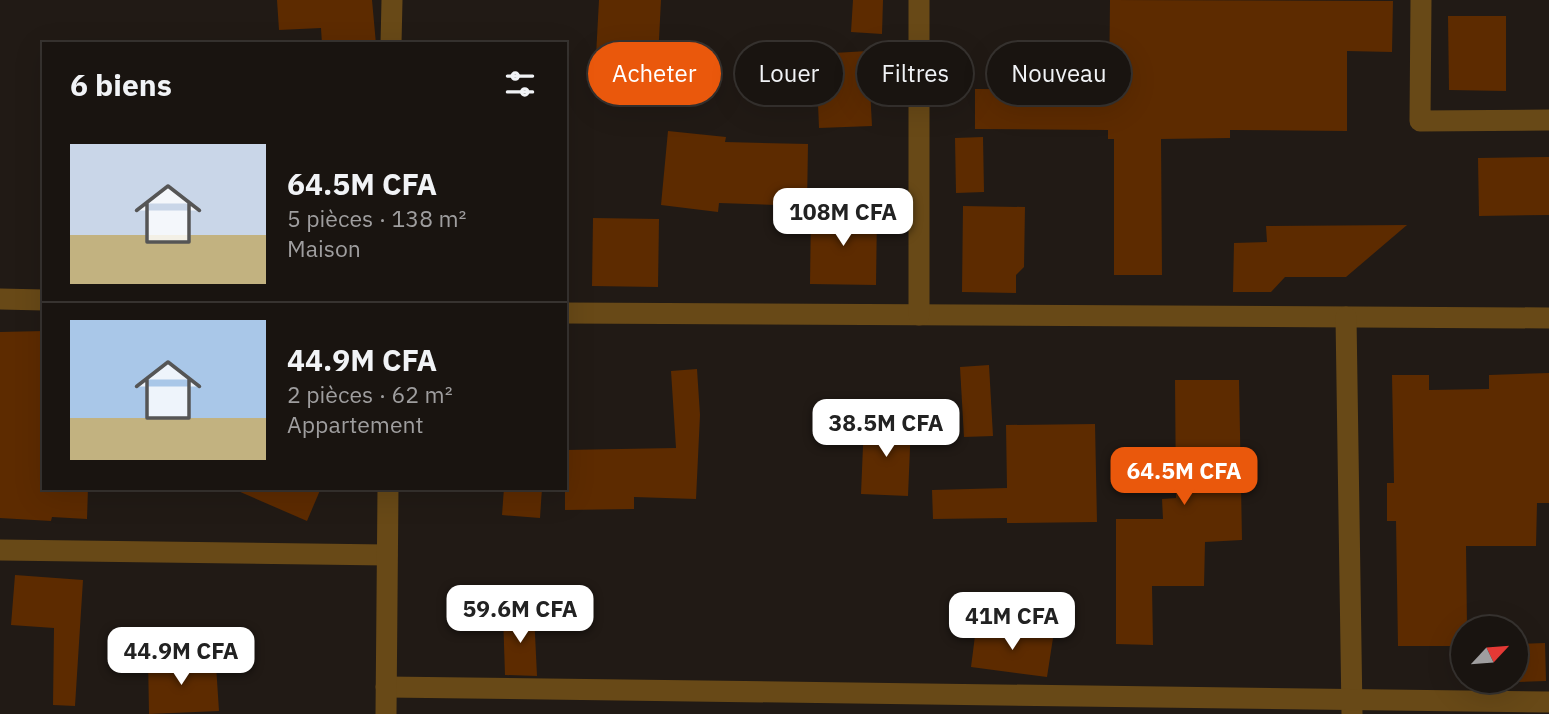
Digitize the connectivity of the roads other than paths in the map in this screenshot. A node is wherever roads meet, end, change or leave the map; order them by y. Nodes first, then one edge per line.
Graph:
1 (392, 0) edge
2 (919, 0) edge
3 (1421, 0) edge
4 (391, 42) edge
5 (1549, 120) edge
6 (0, 299) edge
7 (42, 300) edge
8 (567, 313) edge
9 (919, 315) junction
10 (1346, 317) junction
11 (1549, 317) edge
12 (387, 490) edge
13 (0, 550) edge
14 (387, 555) junction
15 (386, 687) junction
16 (1549, 702) edge
17 (1352, 706) edge
18 (386, 714) edge

1 - 4 street
2 - 9 street
3 - 5 street
6 - 7 street
8 - 9 street
9 - 10 street
10 - 11 street
10 - 17 street
12 - 14 street
13 - 14 street
14 - 15 street
15 - 17 street
15 - 18 street
16 - 17 street

